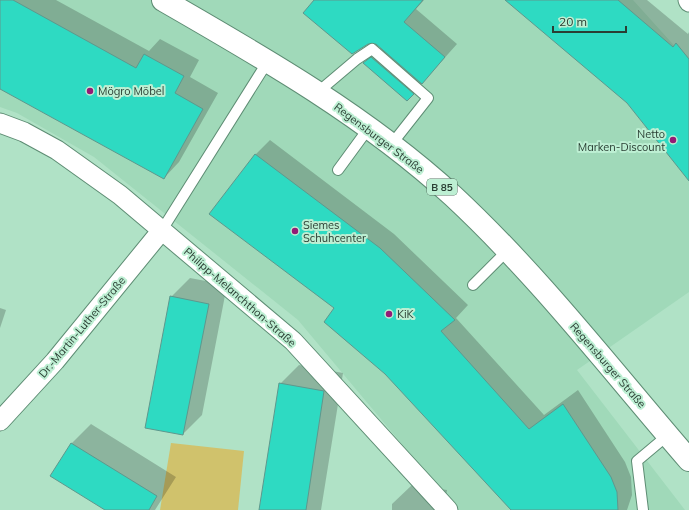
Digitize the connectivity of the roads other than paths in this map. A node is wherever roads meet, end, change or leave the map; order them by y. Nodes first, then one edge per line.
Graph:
1 (163, 0) edge
2 (268, 61) junction
3 (318, 92) junction
4 (0, 123) edge
5 (368, 129) junction
6 (391, 145) junction
7 (338, 170) dead end
8 (162, 230) junction
9 (508, 250) junction
10 (473, 285) dead end
11 (0, 421) edge
12 (668, 435) junction
13 (689, 460) edge
14 (448, 510) edge
15 (643, 510) edge

1 - 2 main road, Regensburger Straße / B 85
2 - 3 main road, Regensburger Straße / B 85
2 - 8 lane
3 - 5 main road, Regensburger Straße / B 85
3 - 6 lane
4 - 8 street, Philipp-Melanchthon-Straße
5 - 6 main road, Regensburger Straße / B 85
5 - 7 lane
6 - 9 main road, Regensburger Straße / B 85
8 - 11 street, Dr.-Martin-Luther-Straße
8 - 14 street, Philipp-Melanchthon-Straße
9 - 10 lane
9 - 12 main road, Regensburger Straße / B 85
12 - 13 main road, Regensburger Straße / B 85
12 - 15 lane

